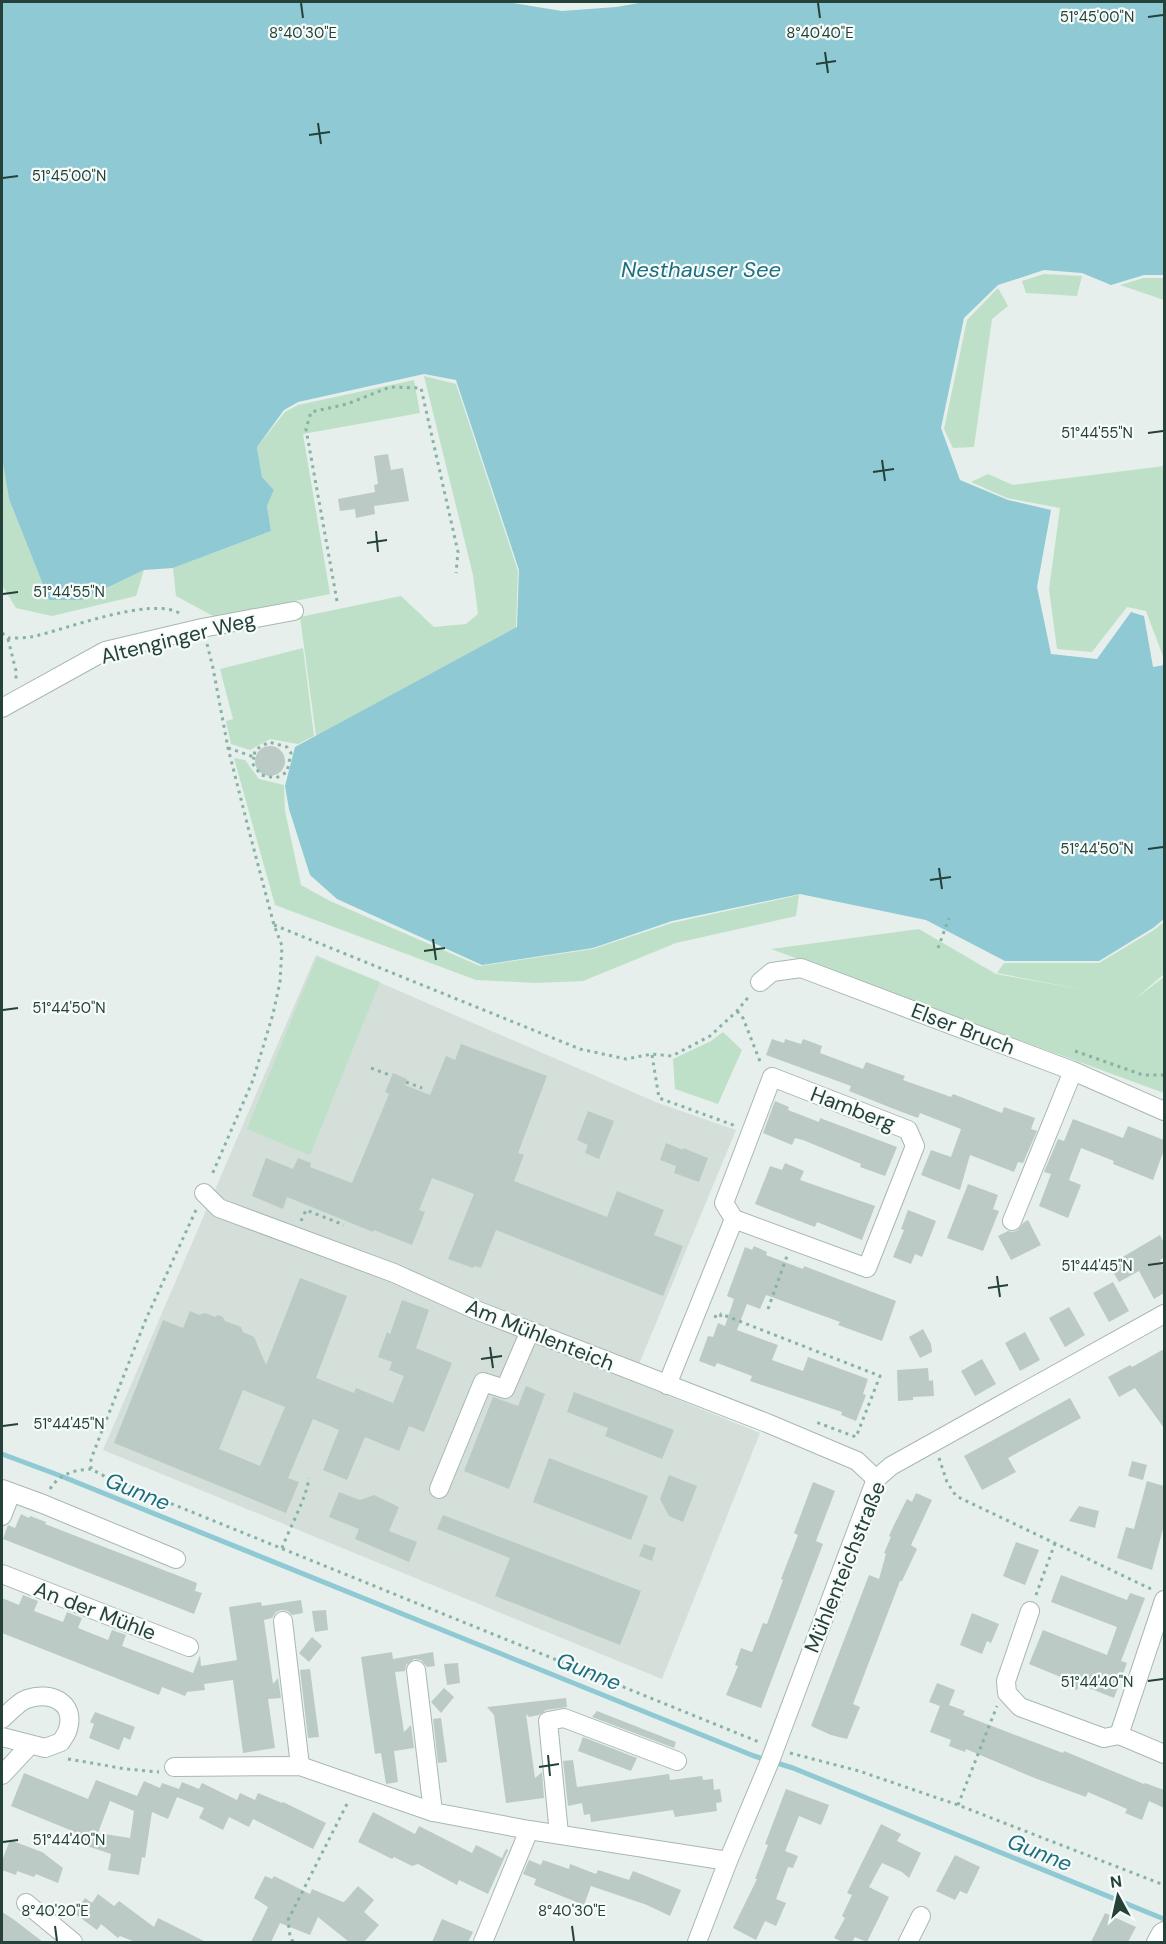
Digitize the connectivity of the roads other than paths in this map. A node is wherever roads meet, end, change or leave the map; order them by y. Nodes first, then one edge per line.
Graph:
1 (294, 611) dead end
2 (9, 704) edge
3 (760, 982) road end
4 (1073, 1071) junction
5 (1164, 1111) edge
6 (204, 1192) road end
7 (734, 1219) junction
8 (1012, 1221) dead end
9 (1164, 1314) edge
10 (530, 1331) junction
11 (667, 1385) junction
12 (876, 1479) junction
13 (439, 1489) dead end
14 (6, 1491) edge
15 (2, 1516) edge
16 (176, 1559) dead end
17 (2, 1574) edge
18 (1160, 1595) edge
19 (1030, 1611) road end
20 (283, 1621) dead end
21 (189, 1647) dead end
22 (416, 1670) dead end
23 (2, 1719) edge
24 (1119, 1735) junction
25 (2, 1737) edge
26 (37, 1747) junction
27 (1164, 1754) edge
28 (677, 1761) dead end
29 (300, 1766) junction
30 (174, 1767) road end
31 (2, 1775) edge
32 (433, 1812) junction
33 (529, 1830) junction
34 (559, 1834) junction
35 (728, 1861) junction
36 (26, 1903) dead end
37 (921, 1916) dead end
38 (1164, 1931) edge
39 (73, 1942) edge
40 (483, 1942) edge
41 (697, 1942) edge
42 (908, 1942) edge
43 (1156, 1942) edge

1 - 2 street, Altenginger Weg
3 - 4 street, Elser Bruch
4 - 5 street, Elser Bruch
4 - 8 street
6 - 10 street, Am Mühlenteich
7 - 7 street, Hamberg
7 - 11 street
9 - 12 street, Mühlenteichstraße
10 - 11 street, Am Mühlenteich
10 - 13 street
11 - 12 street, Am Mühlenteich
12 - 35 street, Mühlenteichstraße
14 - 15 street
14 - 16 street
17 - 21 street, An der Mühle
18 - 24 street
19 - 24 street
20 - 29 street
22 - 32 street
23 - 26 street
24 - 27 street
25 - 26 street
26 - 31 street
28 - 34 street
29 - 30 street
29 - 32 street
32 - 33 street
33 - 34 street
33 - 40 street
34 - 35 street
35 - 41 street, Mühlenteichstraße
36 - 39 street
37 - 42 street
38 - 43 street

